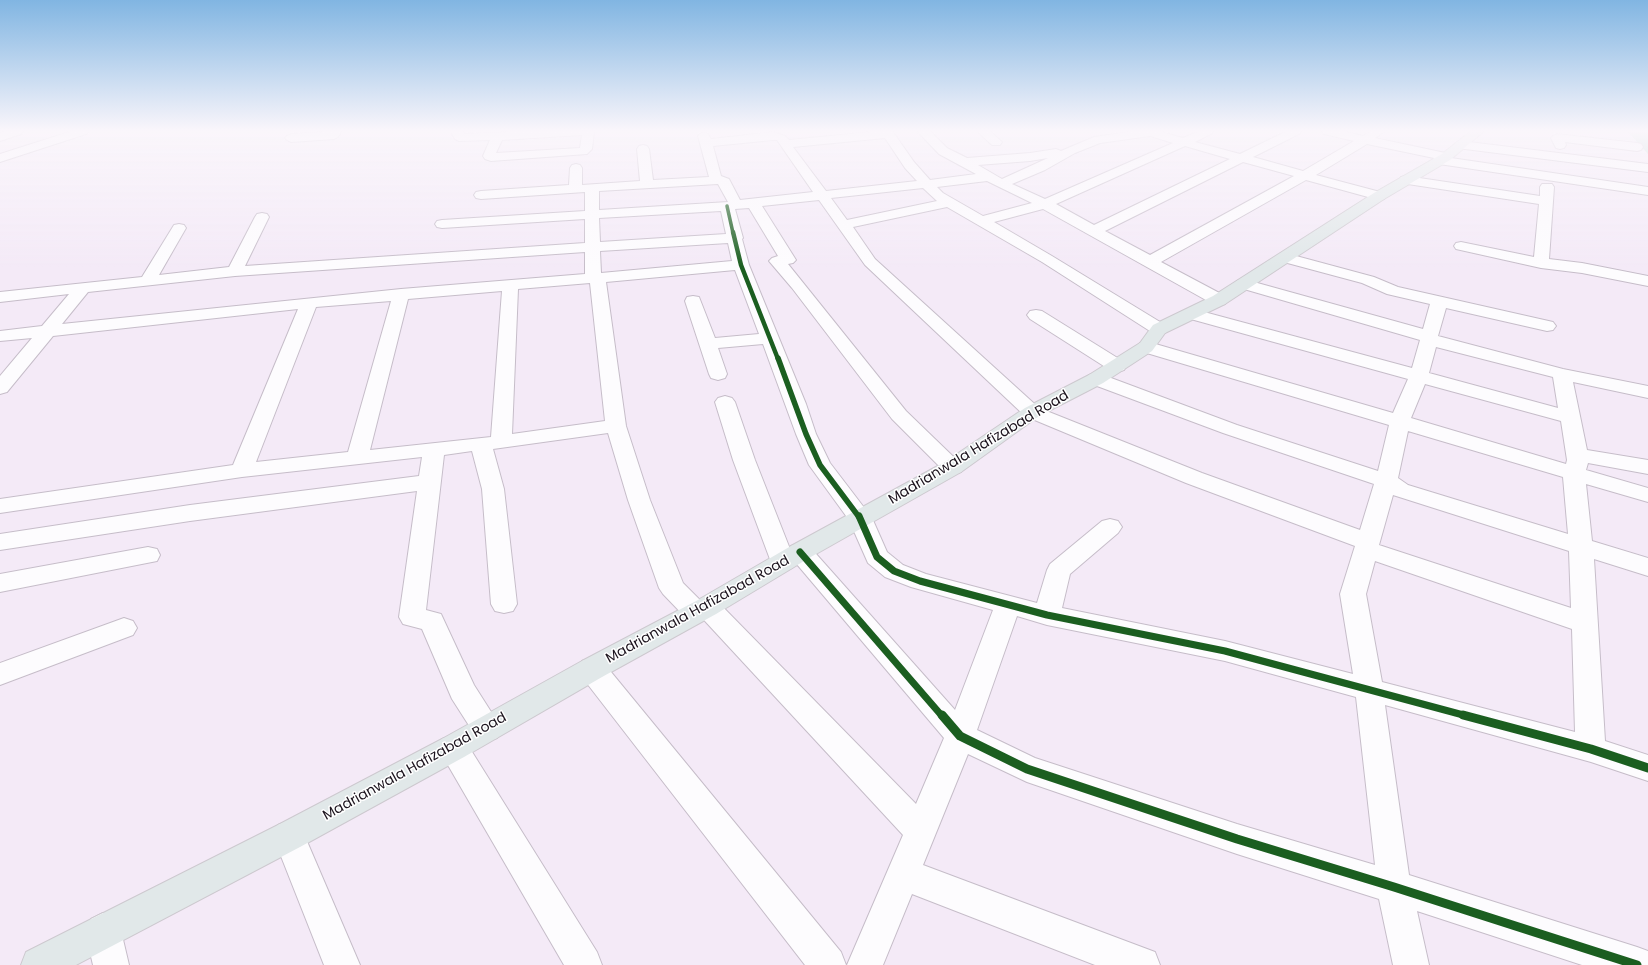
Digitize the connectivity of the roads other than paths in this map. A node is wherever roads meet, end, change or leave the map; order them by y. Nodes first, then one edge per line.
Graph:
1 (579, 177) edge
2 (646, 177) edge
3 (715, 177) edge
4 (809, 177) edge
5 (920, 177) edge
6 (986, 177) edge
7 (1016, 177) edge
8 (1106, 177) edge
9 (1204, 177) edge
10 (1302, 177) edge
11 (1313, 177) edge
12 (1411, 177) edge
13 (1547, 177) edge
14 (1554, 177) edge
15 (716, 180) junction
16 (1406, 180) junction
17 (925, 183) junction
18 (647, 185) junction
19 (997, 185) junction
20 (583, 189) junction
21 (1648, 190) edge
22 (481, 195) dead end
23 (823, 196) junction
24 (1379, 196) junction
25 (949, 198) junction
26 (878, 204) dead end
27 (1045, 204) junction
28 (732, 205) junction
29 (1545, 208) junction
30 (841, 209) junction
31 (765, 212) junction
32 (818, 212) dead end
33 (1529, 213) dead end
34 (592, 214) junction
35 (262, 217) dead end
36 (982, 221) junction
37 (442, 224) dead end
38 (844, 224) junction
39 (179, 228) dead end
40 (1093, 231) junction
41 (736, 238) junction
42 (1462, 246) dead end
43 (593, 248) junction
44 (1285, 258) junction
45 (1149, 262) junction
46 (1541, 263) junction
47 (742, 265) junction
48 (235, 271) junction
49 (593, 277) junction
50 (147, 281) junction
51 (1648, 281) edge
52 (510, 284) junction
53 (1244, 284) junction
54 (84, 288) junction
55 (401, 294) junction
56 (0, 297) edge
57 (1219, 300) junction
58 (1439, 301) junction
59 (693, 302) dead end
60 (309, 303) junction
61 (1193, 314) junction
62 (1036, 315) dead end
63 (1547, 326) dead end
64 (48, 330) junction
65 (0, 336) edge
66 (770, 338) junction
67 (1153, 338) junction
68 (1430, 339) junction
69 (708, 344) junction
70 (1117, 366) junction
71 (718, 374) dead end
72 (1562, 374) junction
73 (1419, 376) junction
74 (1096, 379) junction
75 (0, 388) edge
76 (1647, 393) edge
77 (725, 402) dead end
78 (1032, 412) junction
79 (1571, 418) junction
80 (1400, 420) junction
81 (616, 426) junction
82 (491, 443) junction
83 (434, 449) junction
84 (357, 458) junction
85 (1576, 464) junction
86 (953, 467) junction
87 (1648, 467) edge
88 (242, 470) junction
89 (1386, 481) junction
90 (430, 482) junction
91 (1648, 495) edge
92 (0, 506) edge
93 (860, 518) junction
94 (1110, 528) dead end
95 (0, 542) edge
96 (1367, 545) junction
97 (1581, 546) junction
98 (148, 555) dead end
99 (792, 557) junction
100 (1648, 567) edge
101 (0, 583) edge
102 (504, 604) dead end
103 (1008, 605) junction
104 (702, 610) junction
105 (1047, 615) junction
106 (1584, 623) junction
107 (124, 628) dead end
108 (592, 669) junction
109 (0, 674) edge
110 (1369, 689) junction
111 (487, 729) junction
112 (960, 736) junction
113 (453, 748) junction
114 (1592, 749) junction
115 (1648, 768) edge
116 (919, 830) junction
117 (289, 836) junction
118 (903, 874) junction
119 (1394, 887) junction
120 (103, 931) junction
121 (39, 965) edge
122 (111, 965) edge
123 (342, 965) edge
124 (584, 965) edge
125 (828, 965) edge
126 (865, 965) edge
127 (1142, 965) edge
128 (1411, 965) edge
129 (1637, 965) edge

1 - 20 street
2 - 18 street
3 - 15 street
4 - 23 street
5 - 17 street
6 - 19 street
7 - 19 street
8 - 27 street
9 - 40 street
10 - 45 street
11 - 24 street
12 - 16 main road, Madrianwala Hafizabad Road
13 - 29 street
14 - 21 street
15 - 18 street
15 - 28 street
16 - 24 main road, Madrianwala Hafizabad Road
16 - 29 street
17 - 19 street
17 - 23 street
17 - 25 street
18 - 20 street
19 - 27 street
20 - 22 street
20 - 34 street
23 - 30 street
23 - 31 street
24 - 44 main road, Madrianwala Hafizabad Road
25 - 26 street
25 - 36 street
25 - 38 street
27 - 36 street
27 - 40 street
28 - 31 street
28 - 34 street
28 - 41 street
29 - 33 street
29 - 46 street
30 - 32 street
30 - 38 street
31 - 86 street
34 - 37 street
34 - 43 street
35 - 48 street
36 - 67 street
38 - 78 street
39 - 50 street
40 - 45 street
41 - 43 street
41 - 47 street
42 - 46 street
43 - 48 street
43 - 49 street
44 - 53 main road, Madrianwala Hafizabad Road
44 - 58 street
45 - 57 street
46 - 51 street
47 - 49 street
47 - 66 street
48 - 50 street
49 - 52 street
49 - 81 street
50 - 54 street
52 - 55 street
52 - 82 street
53 - 57 main road, Madrianwala Hafizabad Road
53 - 68 street
54 - 56 street
54 - 64 street
55 - 60 street
55 - 84 street
57 - 61 main road, Madrianwala Hafizabad Road
58 - 63 street
58 - 68 street
59 - 69 street
60 - 64 street
60 - 88 street
61 - 67 main road, Madrianwala Hafizabad Road
61 - 73 street
62 - 70 street
64 - 65 street
64 - 75 street
66 - 69 street
66 - 93 street
67 - 70 main road, Madrianwala Hafizabad Road
67 - 80 street
68 - 72 street
68 - 73 street
69 - 71 street
70 - 74 main road, Madrianwala Hafizabad Road
72 - 76 street
72 - 79 street
73 - 79 street
73 - 80 street
74 - 78 main road, Madrianwala Hafizabad Road
74 - 89 street
77 - 99 street
78 - 86 main road, Madrianwala Hafizabad Road
78 - 96 street
79 - 85 street
80 - 85 street
80 - 89 street
81 - 82 street
81 - 104 street
82 - 83 street
82 - 102 street
83 - 84 street
83 - 90 street
84 - 88 street
85 - 87 street
85 - 91 street
85 - 97 street
86 - 93 main road, Madrianwala Hafizabad Road
88 - 92 street
89 - 96 street
89 - 97 street
90 - 95 street
90 - 111 street
93 - 99 main road, Madrianwala Hafizabad Road
93 - 103 street
94 - 105 street
96 - 106 street
96 - 110 street
97 - 100 street
97 - 106 street
98 - 101 street
99 - 104 main road, Madrianwala Hafizabad Road
99 - 112 street
103 - 105 street
103 - 112 street
104 - 108 main road, Madrianwala Hafizabad Road
104 - 116 street
105 - 110 street
106 - 114 street
107 - 109 street
108 - 111 main road, Madrianwala Hafizabad Road
108 - 125 street
110 - 114 street
110 - 119 street
111 - 113 main road, Madrianwala Hafizabad Road
112 - 116 street
112 - 119 street
113 - 117 main road, Madrianwala Hafizabad Road
113 - 124 street
114 - 115 street
116 - 118 street
117 - 120 main road, Madrianwala Hafizabad Road
117 - 123 street
118 - 126 street
118 - 127 street
119 - 128 street
119 - 129 street
120 - 121 main road, Madrianwala Hafizabad Road
120 - 122 street

